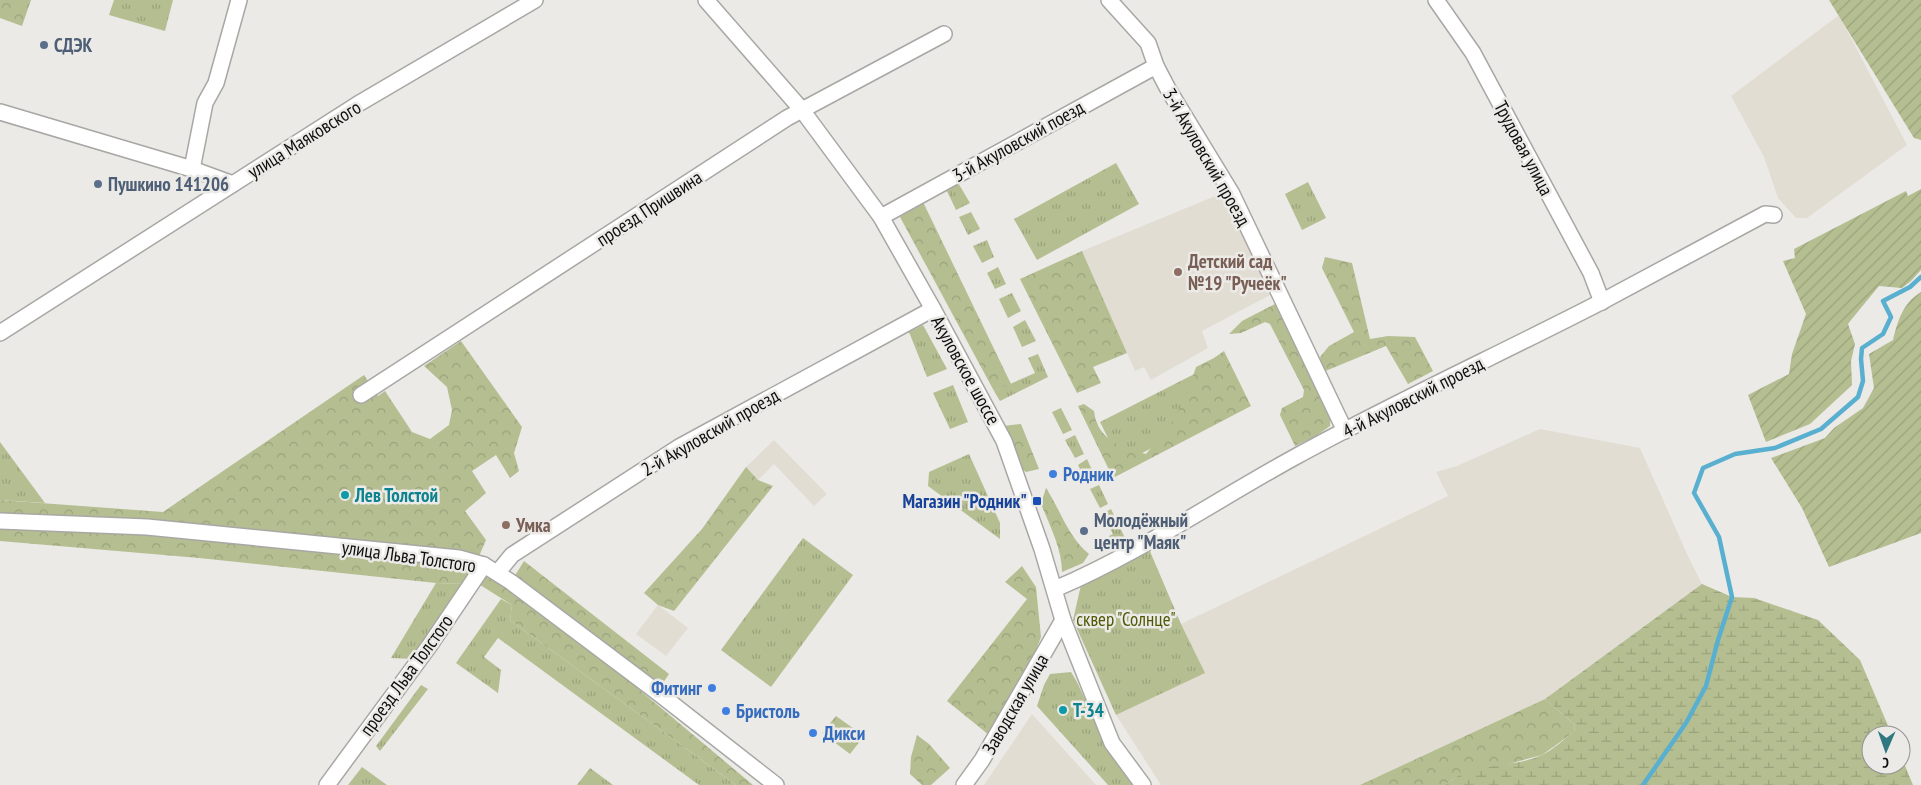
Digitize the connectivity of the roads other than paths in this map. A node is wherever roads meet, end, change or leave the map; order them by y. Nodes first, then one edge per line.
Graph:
1 (239, 0) edge
2 (535, 0) edge
3 (706, 0) edge
4 (1109, 0) edge
5 (1436, 0) edge
6 (944, 34) dead end
7 (1156, 66) junction
8 (802, 110) junction
9 (0, 112) edge
10 (192, 169) junction
11 (233, 184) junction
12 (1774, 215) dead end
13 (881, 217) junction
14 (1602, 302) junction
15 (933, 310) junction
16 (0, 332) edge
17 (361, 395) dead end
18 (1345, 431) junction
19 (0, 521) edge
20 (484, 565) junction
21 (498, 572) junction
22 (1055, 589) junction
23 (1063, 620) junction
24 (327, 785) edge
25 (776, 785) edge
26 (964, 785) edge
27 (1143, 785) edge

1 - 10 street
2 - 11 street, улица Маяковского
3 - 8 street, Акуловское шоссе
4 - 7 street, 3-й Акуловский проезд
5 - 14 street, Трудовая улица
6 - 8 street, проезд Пришвина
7 - 13 street, 3-й Акуловский поезд
7 - 18 street, 3-й Акуловский проезд
8 - 13 street, Акуловское шоссе
8 - 17 street, проезд Пришвина
9 - 10 street
10 - 11 street
11 - 16 street, улица Маяковского
12 - 14 street, 4-й Акуловский проезд
13 - 15 street, Акуловское шоссе
14 - 18 street, 4-й Акуловский проезд
15 - 21 street, 2-й Акуловский проезд
15 - 22 street, Акуловское шоссе
18 - 22 street, 4-й Акуловский проезд
19 - 20 street, улица Льва Толстого
20 - 21 street, улица Льва Толстого
20 - 24 street, проезд Льва Толстого
21 - 25 street, улица Льва Толстого
22 - 23 street, Акуловское шоссе
23 - 26 street, Заводская улица
23 - 27 street, Акуловское шоссе

